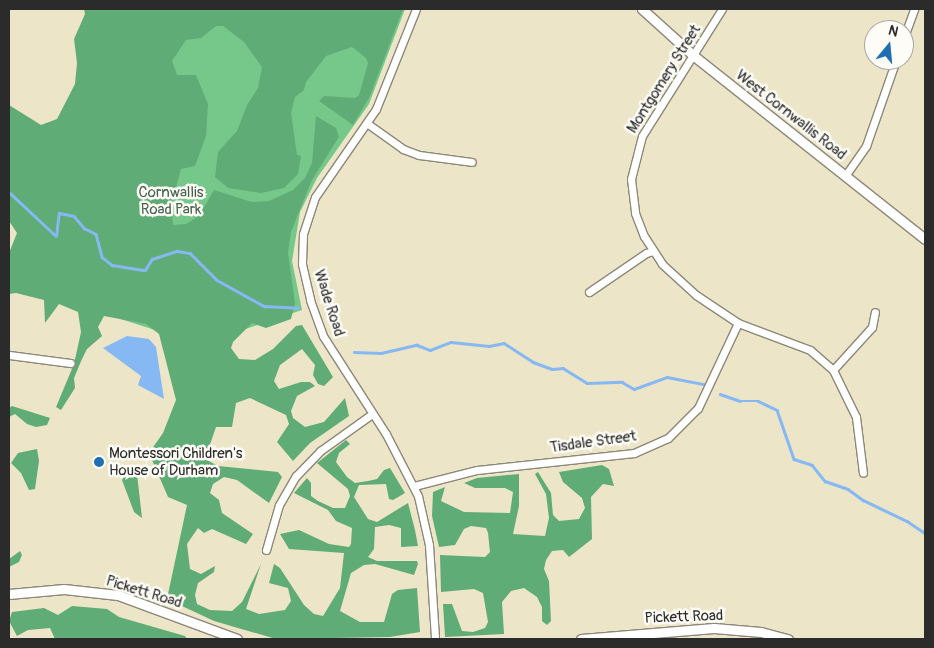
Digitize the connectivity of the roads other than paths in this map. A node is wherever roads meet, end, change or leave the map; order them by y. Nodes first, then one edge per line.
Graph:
1 (416, 9) edge
2 (642, 9) edge
3 (722, 9) edge
4 (694, 56) junction
5 (893, 70) edge
6 (368, 124) junction
7 (472, 162) dead end
8 (845, 176) junction
9 (925, 239) edge
10 (654, 251) junction
11 (589, 292) dead end
12 (875, 312) dead end
13 (738, 323) junction
14 (9, 354) edge
15 (70, 363) dead end
16 (833, 370) junction
17 (372, 414) junction
18 (863, 473) dead end
19 (414, 486) junction
20 (266, 550) dead end
21 (9, 594) edge
22 (237, 639) edge
23 (435, 639) edge
24 (581, 639) edge
25 (788, 639) edge

1 - 6 street, Wade Road
2 - 4 street, West Cornwallis Road
3 - 4 street, Montgomery Street
4 - 8 street, West Cornwallis Road
4 - 10 street, Montgomery Street
5 - 8 street
6 - 7 street
6 - 17 street, Wade Road
8 - 9 street, West Cornwallis Road
10 - 11 street
10 - 13 street, Montgomery Street
12 - 16 street
13 - 16 street, Montgomery Street
13 - 19 street, Tisdale Street
14 - 15 street
16 - 18 street, Montgomery Street
17 - 19 street, Wade Road
17 - 20 street
19 - 23 street, Wade Road
21 - 22 street, Pickett Road
24 - 25 street, Pickett Road

